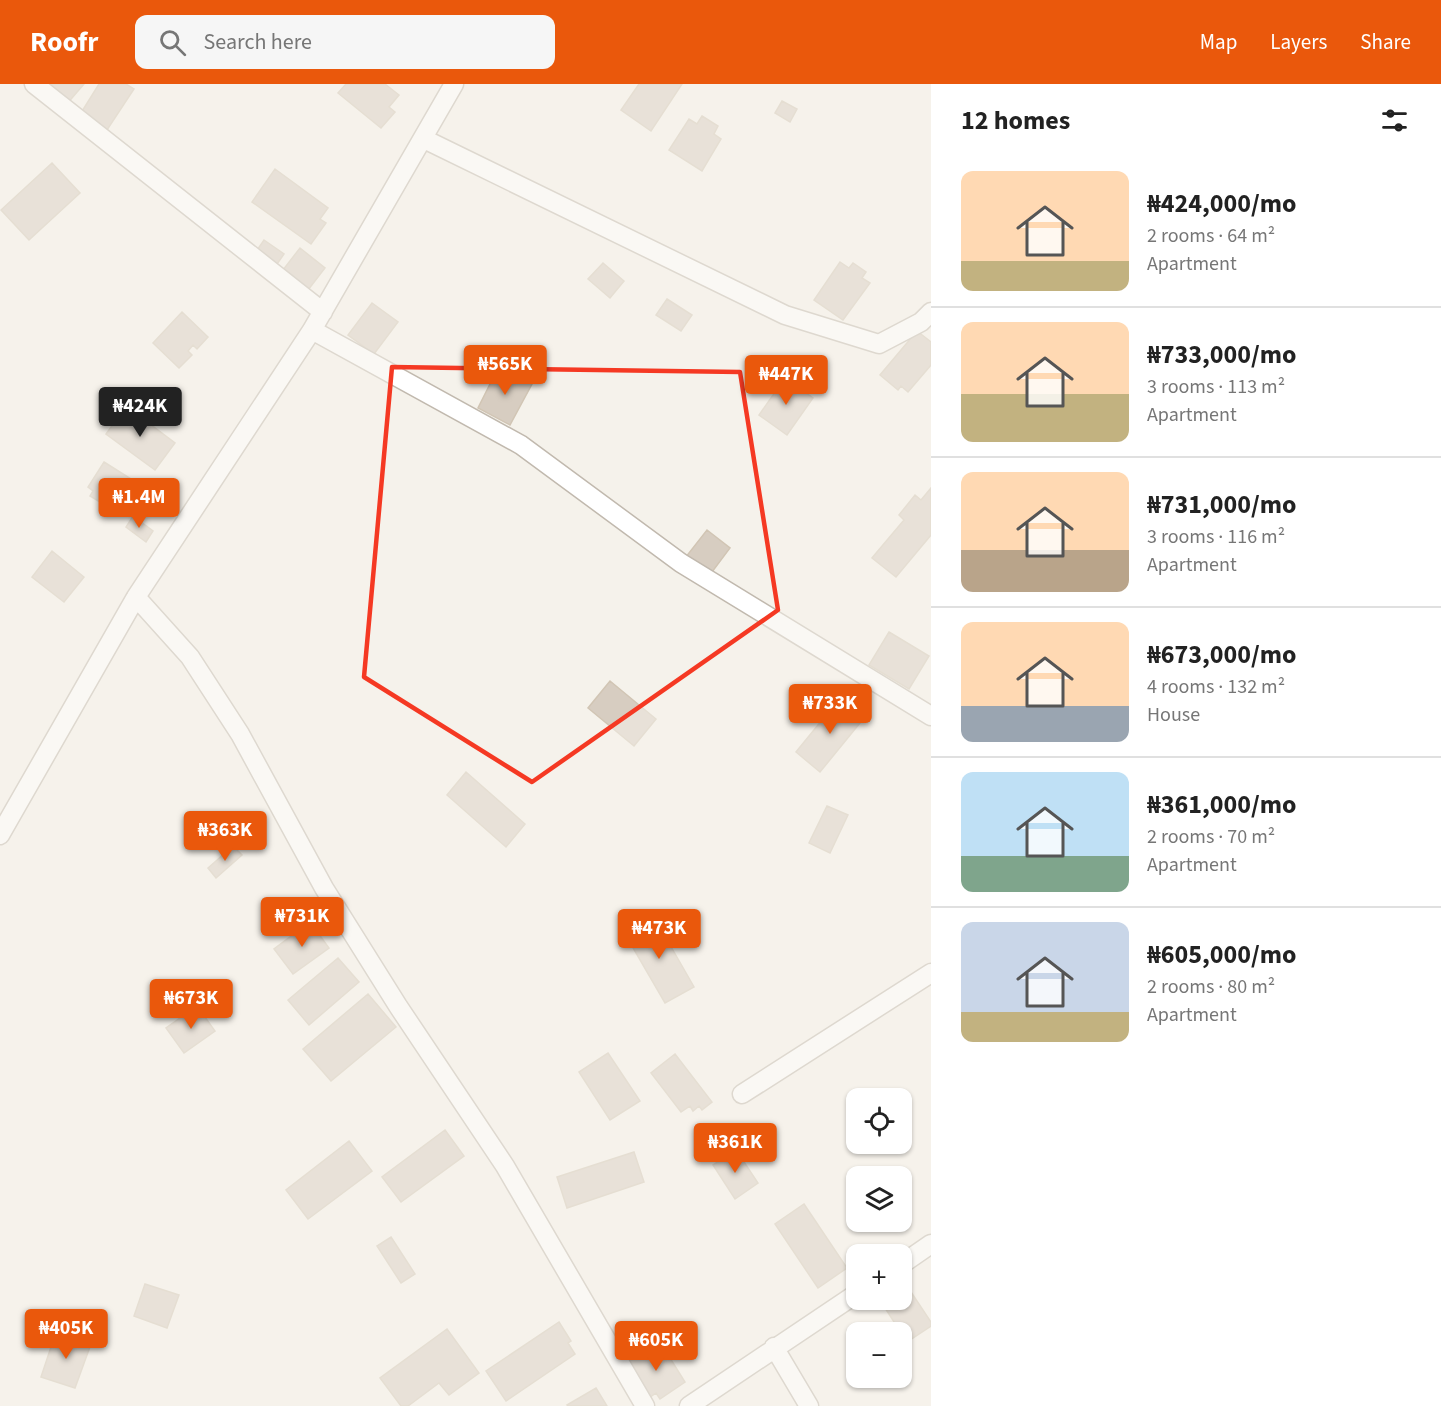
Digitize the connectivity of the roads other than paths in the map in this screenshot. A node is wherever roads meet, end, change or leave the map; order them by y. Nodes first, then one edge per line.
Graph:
1 (34, 84) edge
2 (454, 84) edge
3 (424, 139) junction
4 (323, 312) junction
5 (931, 312) edge
6 (312, 330) junction
7 (136, 597) junction
8 (931, 716) edge
9 (0, 835) edge
10 (931, 974) edge
11 (742, 1094) dead end
12 (931, 1244) edge
13 (912, 1257) edge
14 (846, 1300) edge
15 (774, 1347) junction
16 (645, 1406) edge
17 (689, 1406) edge
18 (809, 1406) edge

1 - 4 street
2 - 3 street
3 - 4 street
3 - 5 street
4 - 6 street
6 - 7 street
6 - 8 street
7 - 9 street
7 - 16 street
10 - 11 street
12 - 13 street
14 - 15 street
15 - 17 street
15 - 18 street

